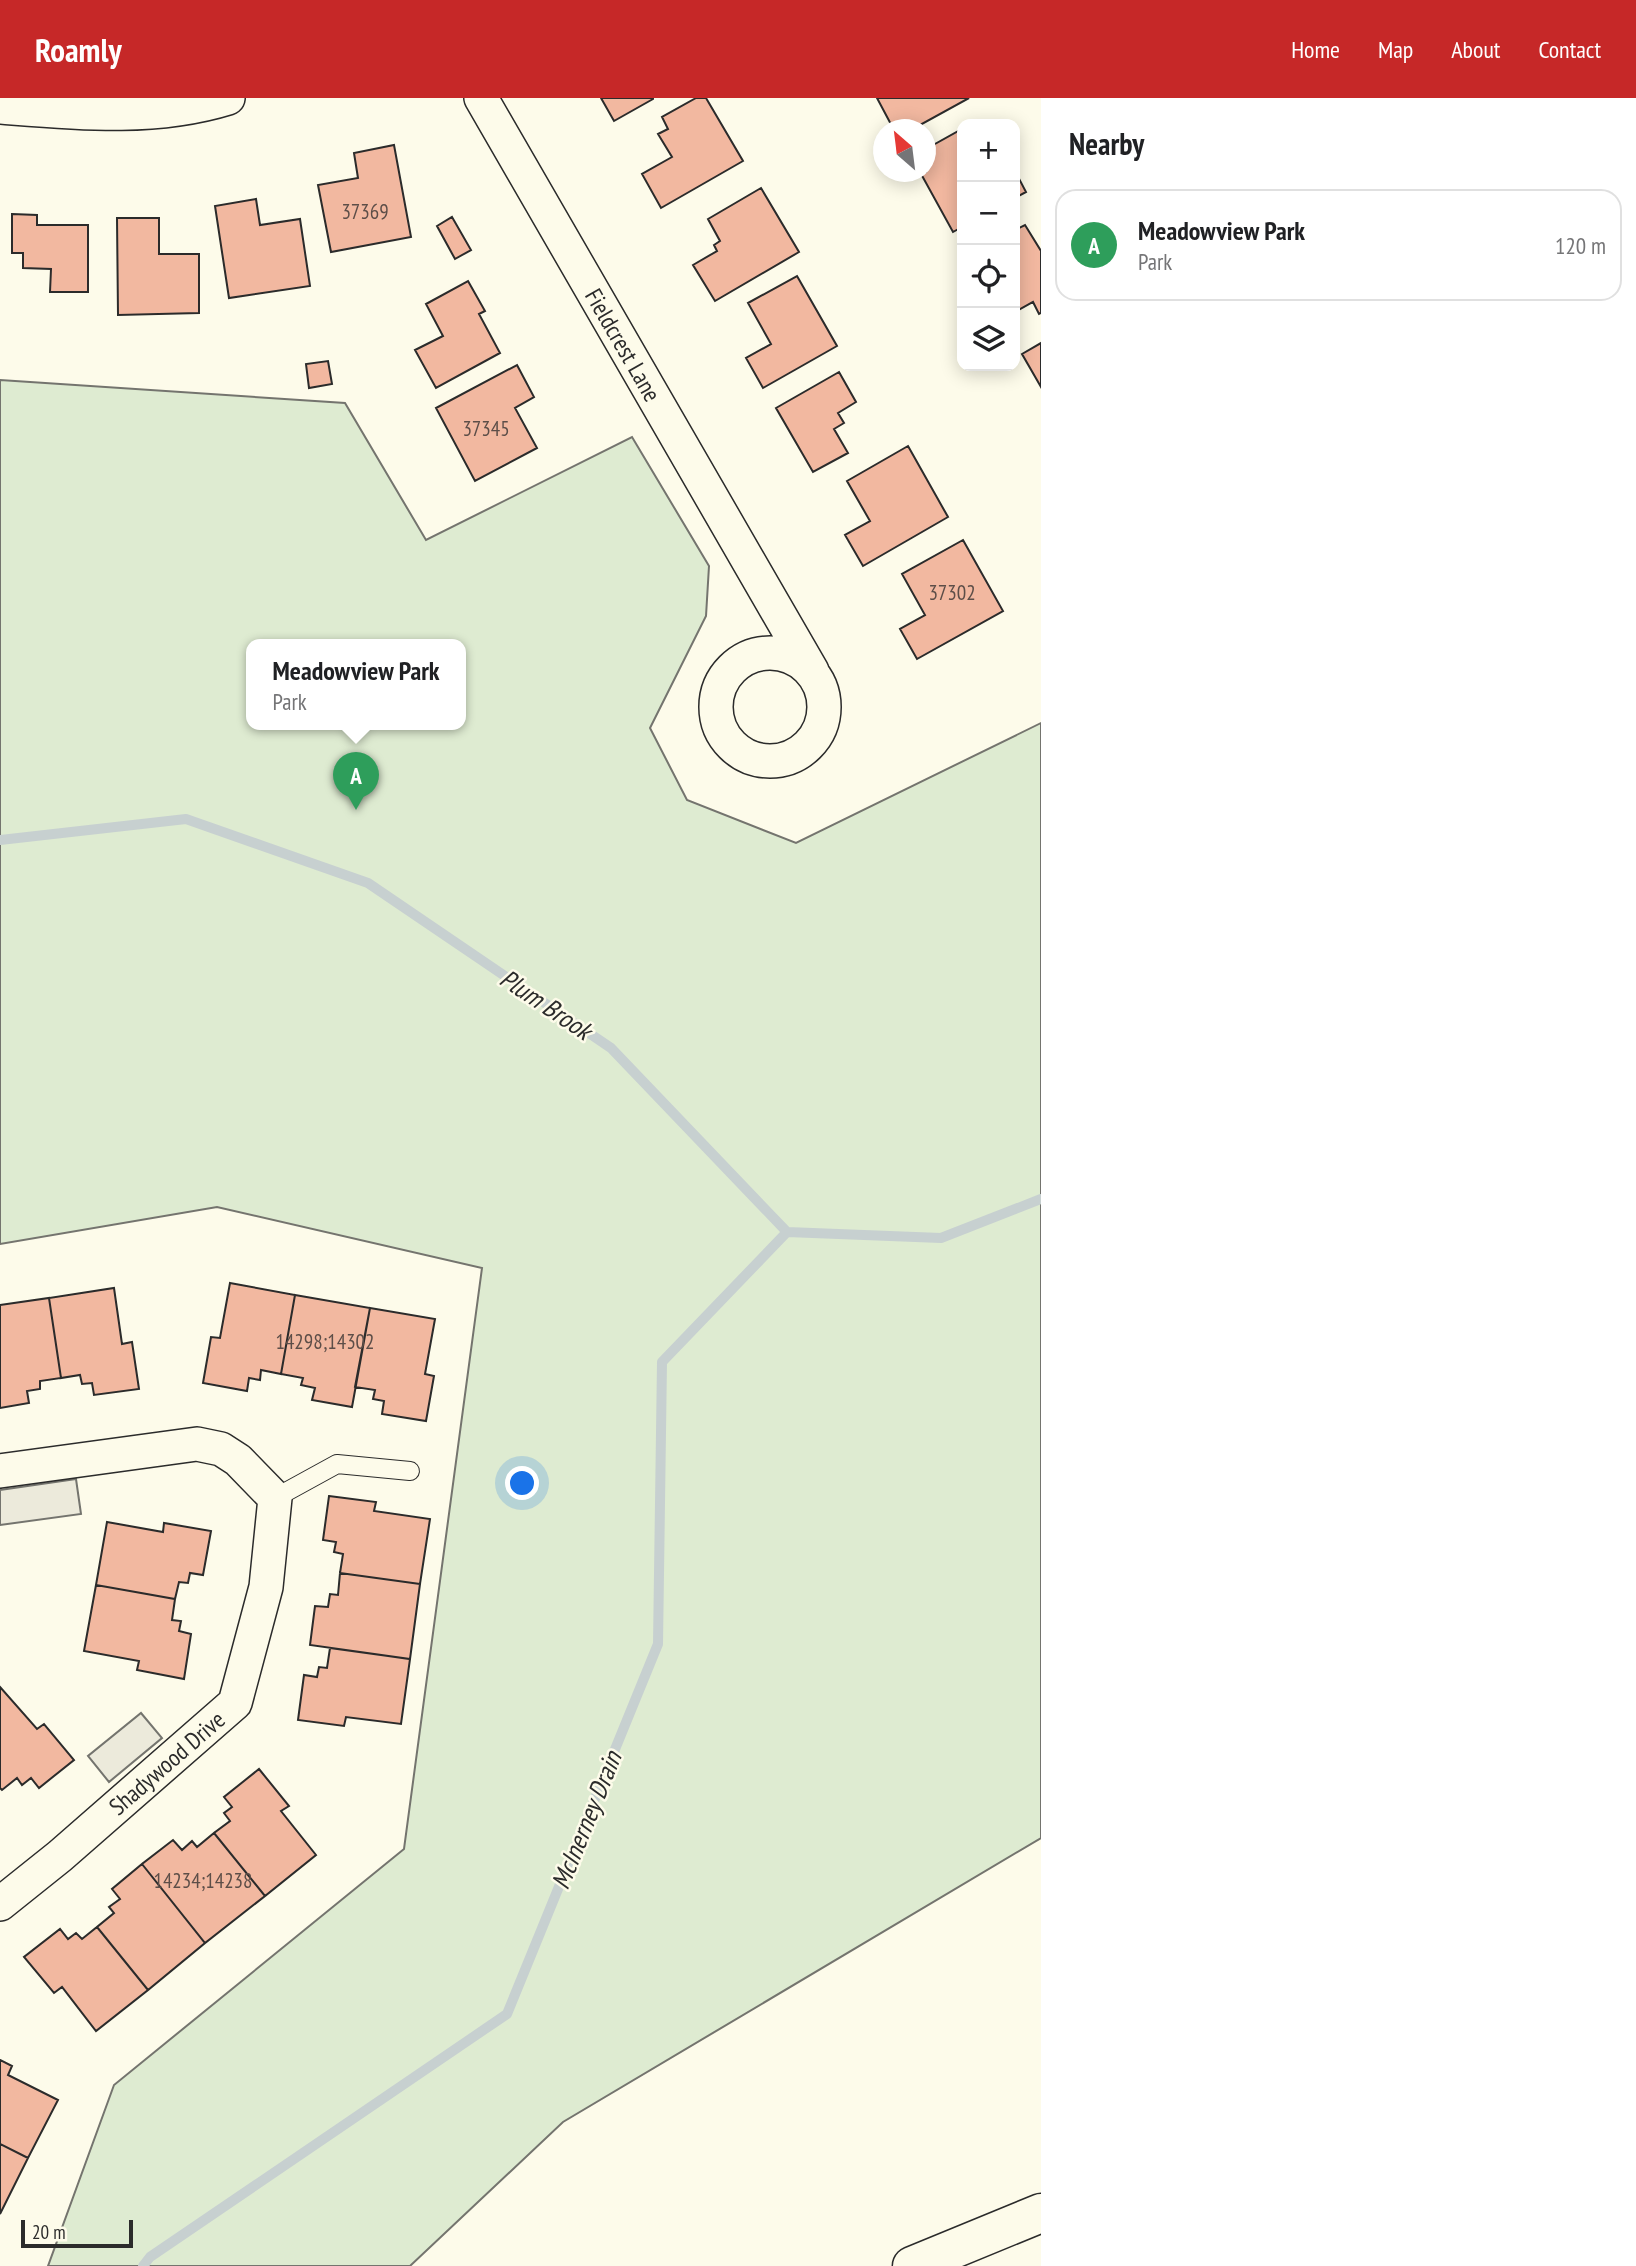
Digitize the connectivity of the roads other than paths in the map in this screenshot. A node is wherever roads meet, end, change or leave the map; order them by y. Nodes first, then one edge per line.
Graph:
1 (228, 98) edge
2 (481, 98) edge
3 (0, 107) edge
4 (766, 592) junction
5 (745, 659) junction
6 (812, 671) junction
7 (0, 1471) edge
8 (410, 1471) dead end
9 (275, 1498) junction
10 (0, 1905) edge
11 (1041, 2213) edge
12 (912, 2266) edge

1 - 3 street
2 - 4 street, Fieldcrest Lane
4 - 5 street, Fieldcrest Lane
4 - 6 street, Fieldcrest Lane
5 - 6 street
5 - 6 street, Fieldcrest Lane
7 - 9 street
8 - 9 lane
9 - 10 street, Shadywood Drive
11 - 12 main road

